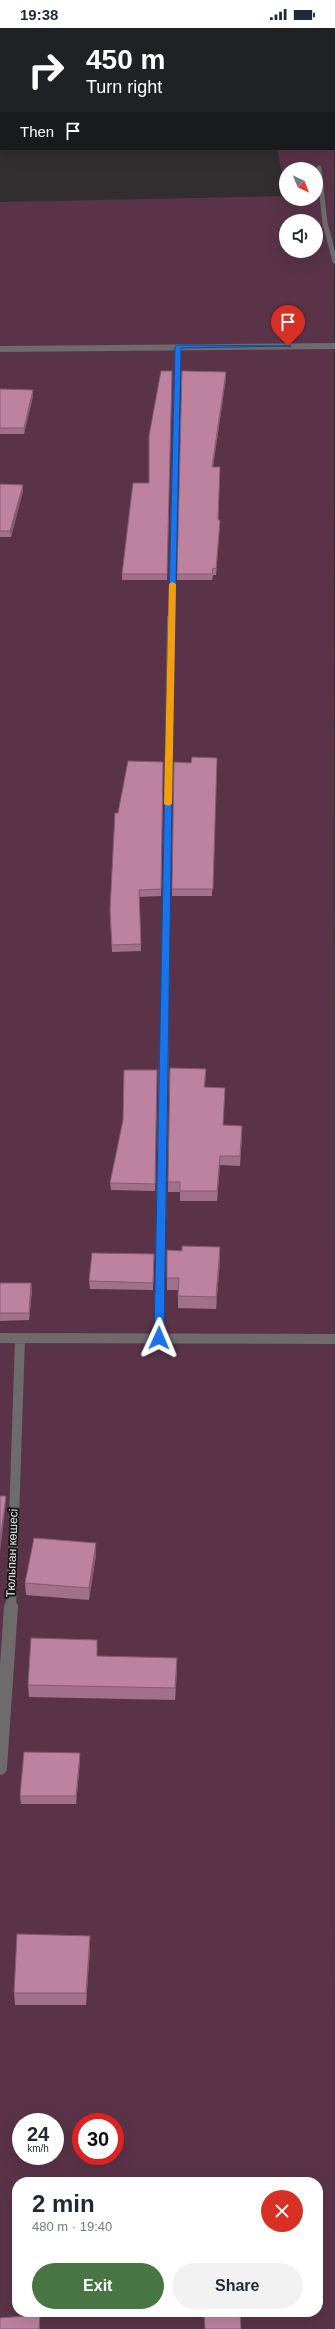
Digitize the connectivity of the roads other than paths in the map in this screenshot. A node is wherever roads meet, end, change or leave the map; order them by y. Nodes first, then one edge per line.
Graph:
1 (323, 205) edge
2 (335, 261) edge
3 (335, 346) edge
4 (178, 347) junction
5 (0, 349) edge
6 (0, 1338) edge
7 (159, 1338) junction
8 (20, 1339) junction
9 (335, 1339) edge
10 (0, 1768) edge

1 - 2 street
3 - 4 street
4 - 5 street
4 - 7 street
6 - 8 street
7 - 8 street
7 - 9 street
8 - 10 street, Тюльпан көшесі

